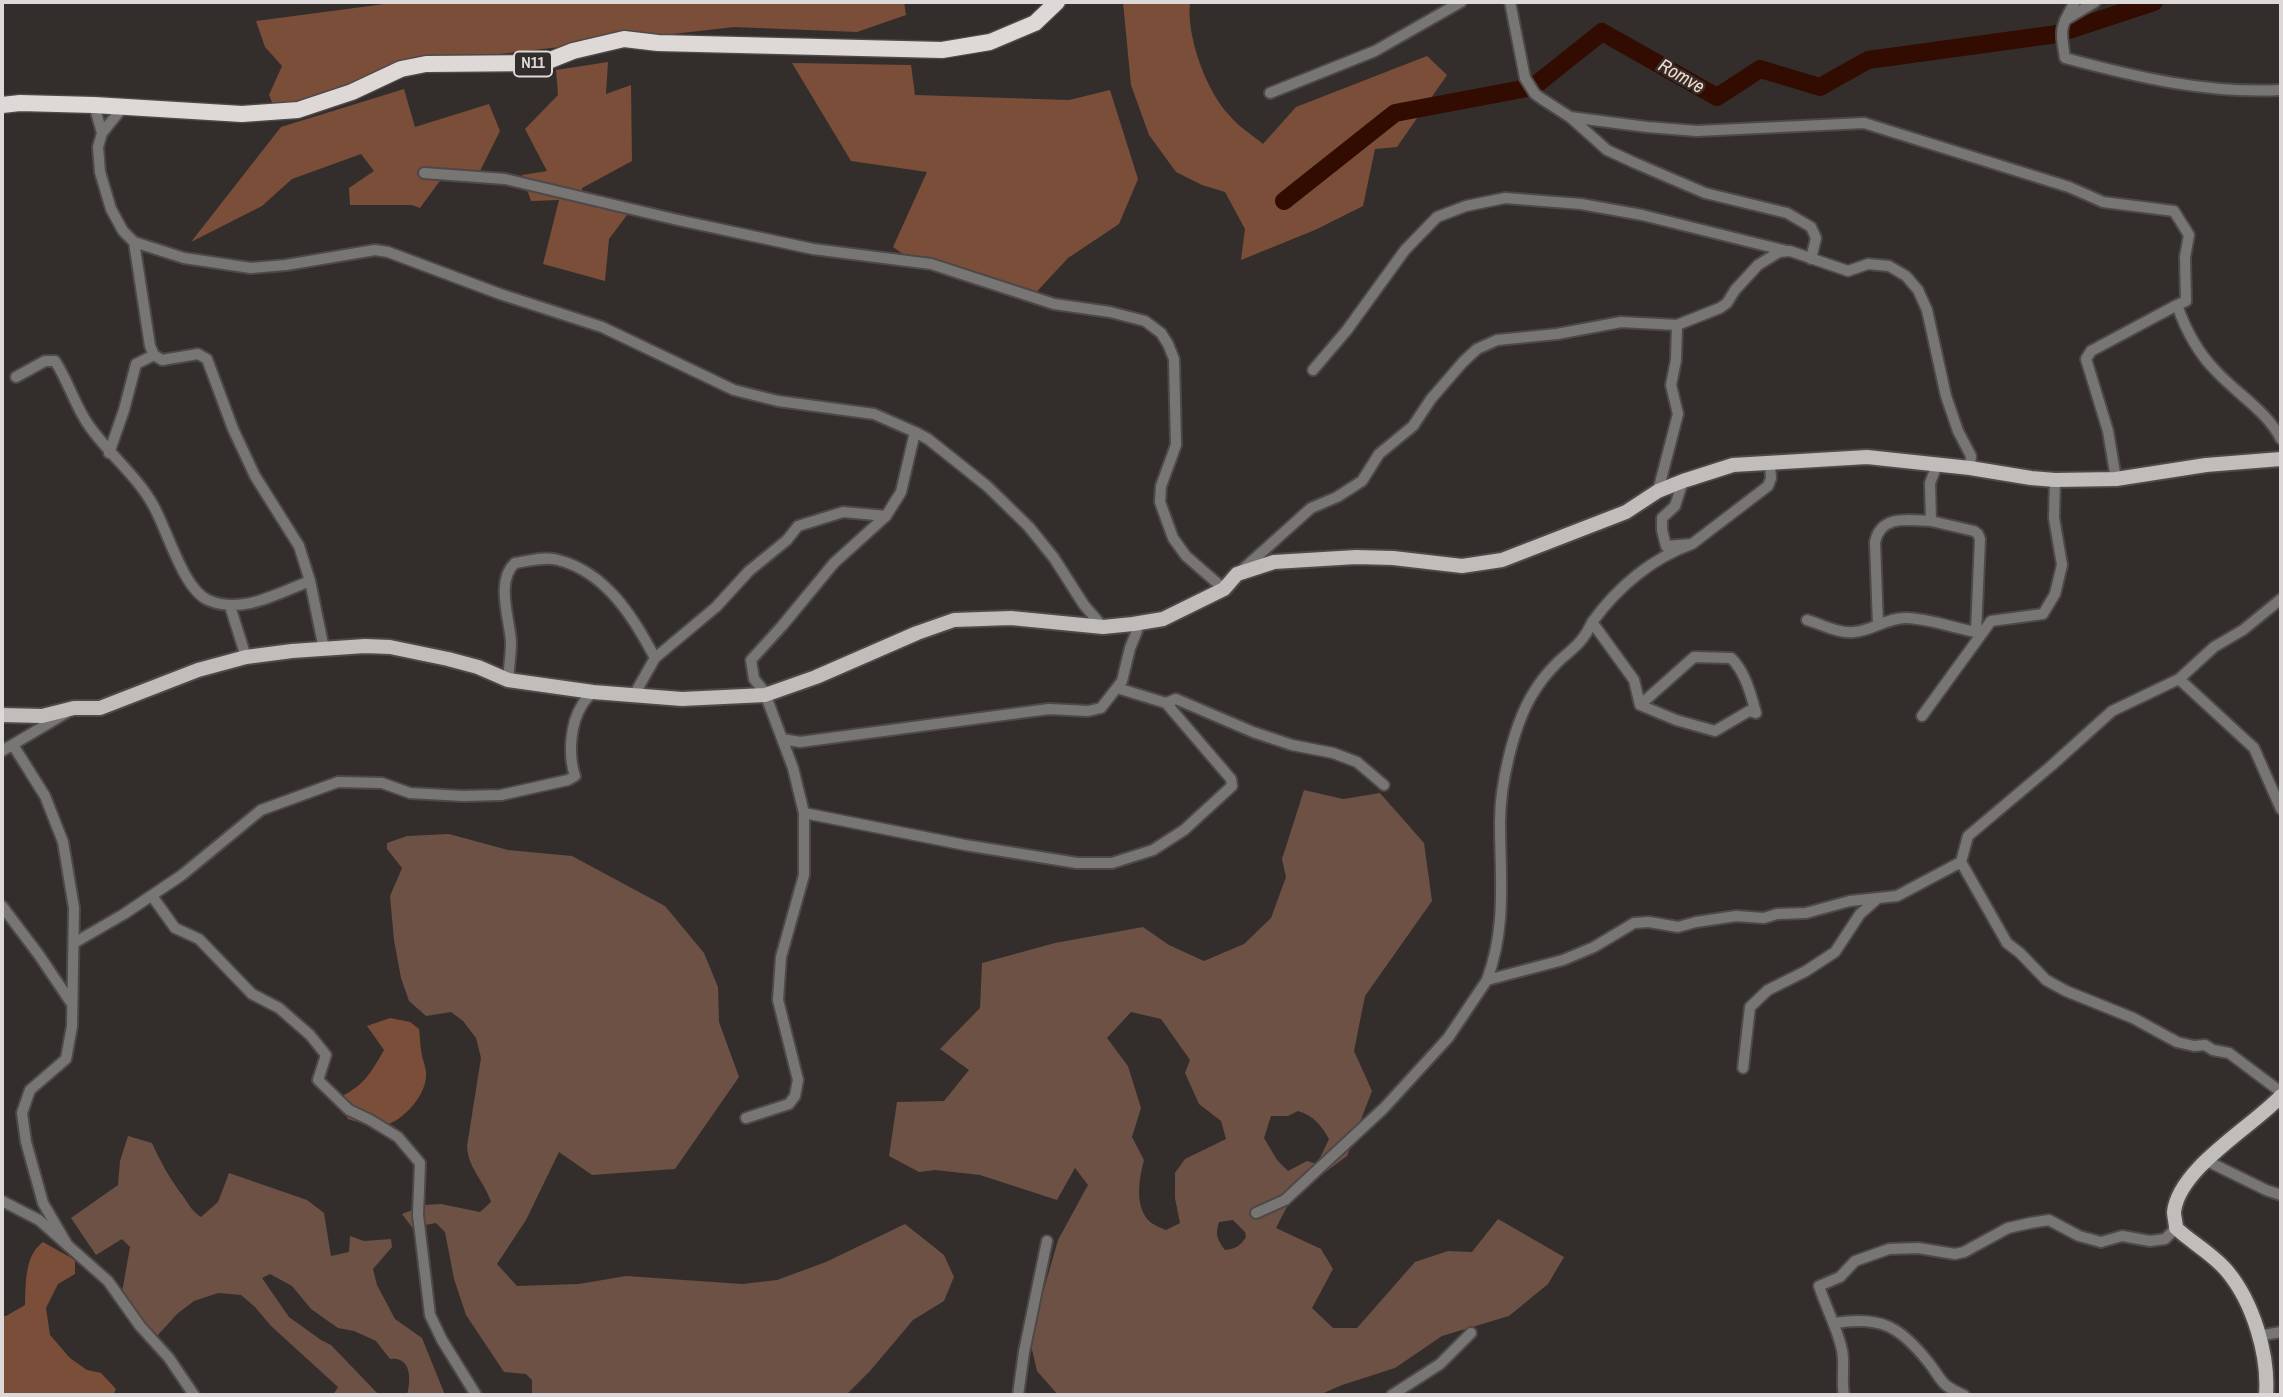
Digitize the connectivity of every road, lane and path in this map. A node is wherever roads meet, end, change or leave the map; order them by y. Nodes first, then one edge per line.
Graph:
1 (1057, 2) edge
2 (1461, 2) edge
3 (1510, 2) edge
4 (2075, 2) edge
5 (2095, 2) edge
6 (2063, 22) junction
7 (2281, 90) edge
8 (1270, 93) dead end
9 (2, 105) edge
10 (94, 105) junction
11 (123, 107) junction
12 (1570, 117) junction
13 (102, 133) junction
14 (424, 173) dead end
15 (134, 242) junction
16 (1790, 251) junction
17 (1811, 259) junction
18 (2177, 305) junction
19 (1677, 325) junction
20 (154, 355) junction
21 (1313, 370) dead end
22 (16, 377) dead end
23 (915, 432) junction
24 (2281, 439) edge
25 (109, 453) junction
26 (2281, 459) edge
27 (1770, 464) junction
28 (1937, 465) junction
29 (1970, 468) junction
30 (2116, 479) junction
31 (2055, 480) junction
32 (1683, 481) junction
33 (1658, 491) junction
34 (886, 516) junction
35 (1931, 521) junction
36 (1692, 544) junction
37 (1237, 574) junction
38 (310, 581) junction
39 (1224, 589) junction
40 (2281, 600) edge
41 (230, 606) junction
42 (1807, 620) dead end
43 (1991, 621) junction
44 (1592, 622) junction
45 (1133, 624) junction
46 (1878, 625) junction
47 (1103, 627) junction
48 (1976, 632) junction
49 (324, 649) junction
50 (246, 657) junction
51 (654, 658) junction
52 (2179, 679) junction
53 (508, 680) junction
54 (1117, 688) junction
55 (593, 692) junction
56 (634, 695) junction
57 (765, 695) junction
58 (1166, 703) junction
59 (1640, 705) junction
60 (74, 708) junction
61 (2, 715) edge
62 (1922, 716) dead end
63 (782, 739) junction
64 (13, 746) junction
65 (2, 751) edge
66 (1384, 785) dead end
67 (2281, 809) edge
68 (804, 813) junction
69 (1961, 862) junction
70 (152, 896) junction
71 (1877, 899) junction
72 (2, 906) edge
73 (74, 943) junction
74 (1487, 980) junction
75 (72, 1004) junction
76 (1743, 1068) dead end
77 (2281, 1094) edge
78 (746, 1118) dead end
79 (2207, 1161) junction
80 (2281, 1195) edge
81 (2, 1201) edge
82 (1256, 1213) dead end
83 (2176, 1228) junction
84 (1047, 1241) dead end
85 (68, 1245) junction
86 (1835, 1323) junction
87 (2281, 1332) edge
88 (1471, 1333) dead end
89 (2258, 1336) junction
90 (194, 1395) edge
91 (476, 1395) edge
92 (1018, 1395) edge
93 (1392, 1395) edge
94 (1844, 1395) edge
95 (1964, 1395) edge
96 (2266, 1395) edge

1 - 11 highway, N11
2 - 8 street
3 - 12 street
4 - 6 street
5 - 6 street
6 - 7 street
9 - 10 highway, N11
10 - 11 highway, N11
10 - 13 street
11 - 13 street
12 - 17 street
12 - 18 street
13 - 15 street
14 - 39 street
15 - 20 street
15 - 23 street
16 - 17 street
16 - 19 street
16 - 21 street
17 - 29 street
18 - 24 street
18 - 30 street
19 - 33 street
19 - 37 street
20 - 25 street
20 - 38 street
22 - 25 street
23 - 34 street
23 - 47 street
25 - 41 street
26 - 30 main road
27 - 28 main road
27 - 32 main road
27 - 36 street
28 - 29 main road
28 - 35 street
29 - 31 main road
30 - 31 main road
31 - 43 street
32 - 33 main road
32 - 36 street
33 - 37 main road
34 - 51 street
34 - 57 street
35 - 46 street
35 - 48 street
36 - 44 street
37 - 39 main road
38 - 41 street
38 - 49 street
39 - 45 main road
40 - 52 street
41 - 50 street
42 - 46 street
43 - 48 street
43 - 62 street
44 - 59 street
44 - 74 street
45 - 47 main road
45 - 54 street
46 - 48 street
47 - 57 main road
49 - 50 main road
49 - 53 main road
50 - 60 main road
51 - 53 street
51 - 56 street
52 - 67 street
52 - 69 street
53 - 55 main road
54 - 58 street
54 - 63 street
55 - 56 main road
55 - 70 street
56 - 57 main road
57 - 63 street
58 - 66 street
58 - 68 street
59 - 59 street
60 - 61 main road
60 - 64 street
63 - 68 street
64 - 65 street
64 - 73 street
68 - 78 street
69 - 71 street
69 - 77 street
70 - 73 street
70 - 91 street
71 - 74 street
71 - 76 street
72 - 75 street
73 - 75 street
74 - 82 street
75 - 85 street
77 - 79 main road
79 - 80 street
79 - 83 main road
81 - 85 street
83 - 86 street
83 - 89 main road
84 - 92 street
85 - 90 street
86 - 94 street
86 - 95 street
87 - 89 street
88 - 93 street
89 - 96 main road

